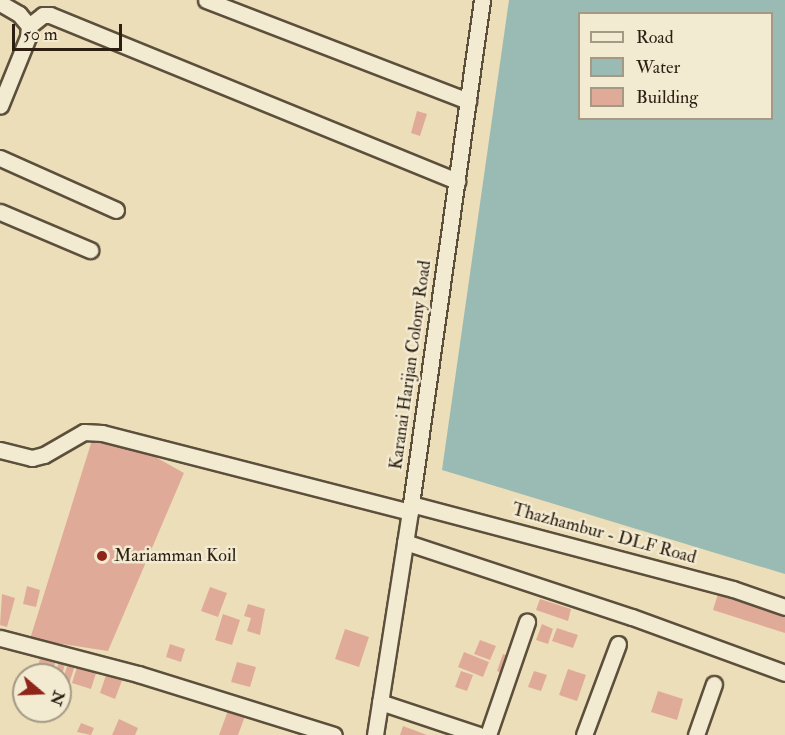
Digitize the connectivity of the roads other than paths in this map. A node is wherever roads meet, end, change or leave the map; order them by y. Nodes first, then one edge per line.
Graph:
1 (206, 0) edge
2 (482, 0) edge
3 (0, 3) edge
4 (29, 26) junction
5 (468, 101) junction
6 (0, 106) edge
7 (0, 158) edge
8 (457, 181) junction
9 (116, 210) dead end
10 (0, 212) edge
11 (90, 250) dead end
12 (0, 450) edge
13 (410, 508) junction
14 (405, 542) junction
15 (785, 607) edge
16 (527, 622) dead end
17 (0, 638) edge
18 (618, 644) dead end
19 (785, 673) edge
20 (714, 684) dead end
21 (380, 702) junction
22 (334, 735) edge
23 (375, 735) edge
24 (479, 735) edge
25 (488, 735) edge
26 (584, 735) edge
27 (696, 735) edge

1 - 5 street
2 - 5 street, Karanai Harijan Colony Road
3 - 4 street
4 - 6 street
4 - 8 street
5 - 8 street, Karanai Harijan Colony Road
7 - 9 street
8 - 13 street, Karanai Harijan Colony Road
10 - 11 street
12 - 13 street, Thazhambur - DLF Road
13 - 14 street, Karanai Harijan Colony Road
13 - 15 street, Thazhambur - DLF Road
14 - 19 street
14 - 21 street, Karanai Harijan Colony Road
16 - 25 street
17 - 22 street
18 - 26 street
20 - 27 street
21 - 23 street, Karanai Harijan Colony Road
21 - 24 street

